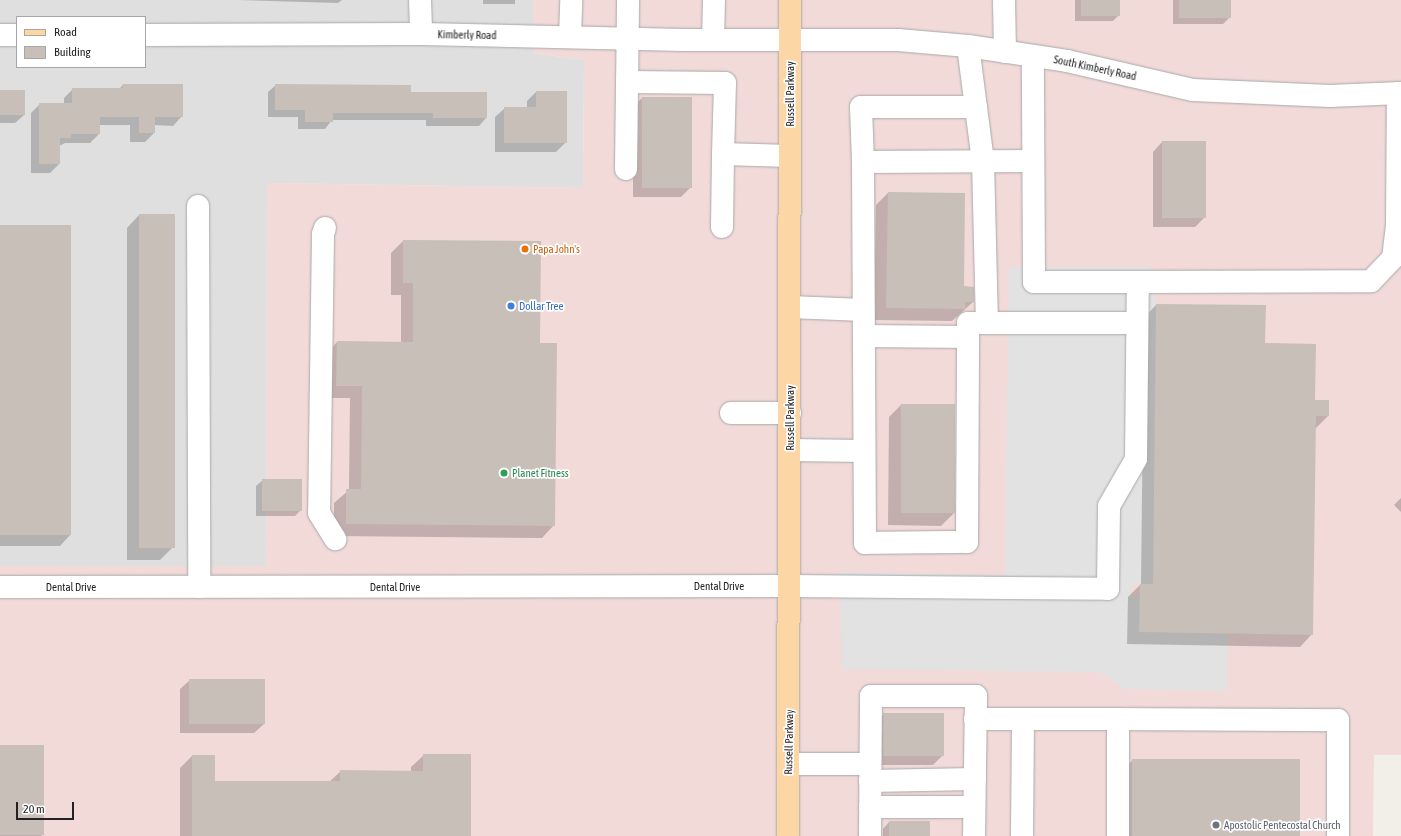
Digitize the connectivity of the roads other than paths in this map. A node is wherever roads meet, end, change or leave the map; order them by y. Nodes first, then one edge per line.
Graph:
1 (420, 0) edge
2 (570, 0) edge
3 (628, 0) edge
4 (714, 0) edge
5 (790, 0) edge
6 (1004, 0) edge
7 (421, 34) junction
8 (0, 35) edge
9 (16, 35) edge
10 (146, 35) edge
11 (570, 37) junction
12 (627, 38) junction
13 (713, 40) junction
14 (789, 40) junction
15 (968, 46) junction
16 (1005, 52) junction
17 (1033, 56) junction
18 (627, 82) junction
19 (1400, 93) edge
20 (976, 107) junction
21 (723, 154) junction
22 (790, 156) junction
23 (1033, 161) junction
24 (863, 162) junction
25 (983, 162) junction
26 (626, 169) dead end
27 (198, 206) dead end
28 (722, 226) dead end
29 (325, 228) dead end
30 (1138, 282) junction
31 (790, 307) junction
32 (863, 310) junction
33 (987, 323) junction
34 (1137, 323) junction
35 (864, 336) junction
36 (968, 337) junction
37 (731, 413) dead end
38 (790, 413) junction
39 (790, 450) junction
40 (864, 451) junction
41 (335, 539) dead end
42 (790, 586) junction
43 (0, 587) edge
44 (199, 587) junction
45 (975, 719) junction
46 (1023, 719) junction
47 (1118, 719) junction
48 (789, 764) junction
49 (870, 772) junction
50 (975, 779) junction
51 (870, 807) junction
52 (974, 807) junction
53 (788, 836) edge
54 (870, 836) edge
55 (974, 836) edge
56 (1022, 836) edge
57 (1118, 836) edge
58 (1338, 836) edge

1 - 7 street
2 - 11 street
3 - 12 street
4 - 13 street
5 - 14 main road, Russell Parkway
6 - 16 street
7 - 10 street, Kimberly Road
7 - 11 street, Kimberly Road
8 - 9 street
11 - 12 street, Kimberly Road
12 - 13 street, Kimberly Road
12 - 18 street
13 - 14 street, Kimberly Road
14 - 15 street, South Kimberly Road
14 - 22 main road, Russell Parkway
15 - 16 street, South Kimberly Road
15 - 20 street
16 - 17 street, South Kimberly Road
17 - 19 street, South Kimberly Road
17 - 23 street
18 - 21 street
18 - 26 street
19 - 30 street
20 - 24 street
20 - 25 street
21 - 22 street
21 - 28 street
22 - 31 main road, Russell Parkway
23 - 25 street
23 - 30 street
24 - 25 street
24 - 32 street
25 - 33 street
27 - 44 street
29 - 41 street
30 - 34 street
31 - 32 street
31 - 38 main road, Russell Parkway
32 - 35 street
33 - 34 street
33 - 36 street
34 - 42 street, Dental Drive
35 - 36 street
35 - 40 street
36 - 40 street
37 - 38 street
38 - 39 main road, Russell Parkway
39 - 40 street
39 - 42 main road, Russell Parkway
42 - 44 street, Dental Drive
42 - 48 main road, Russell Parkway
43 - 44 street, Dental Drive
45 - 46 street
45 - 49 street
45 - 50 street
46 - 47 street
46 - 56 street
47 - 57 street
47 - 58 street
48 - 49 street
48 - 53 main road, Russell Parkway
49 - 50 street
49 - 51 street
50 - 52 street
51 - 52 street
51 - 54 street
52 - 55 street

